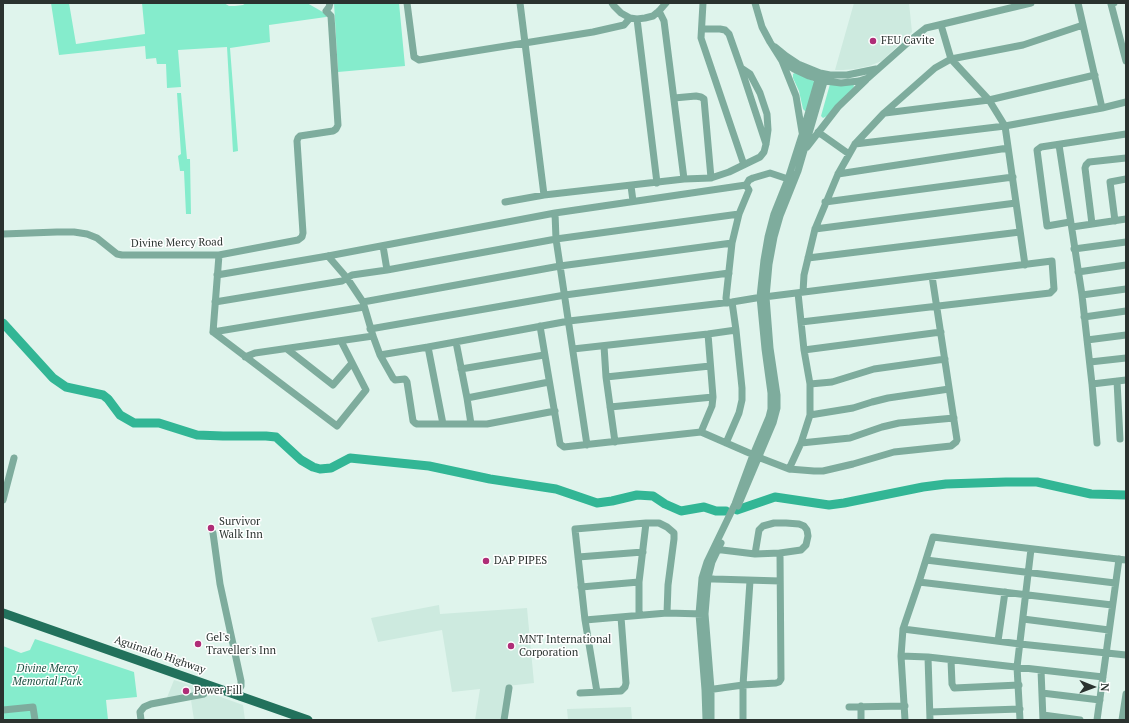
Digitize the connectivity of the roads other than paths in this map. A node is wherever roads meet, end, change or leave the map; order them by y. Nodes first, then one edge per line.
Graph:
1 (330, 3) edge
2 (407, 3) edge
3 (520, 3) edge
4 (612, 3) edge
5 (666, 3) edge
6 (704, 3) edge
7 (755, 3) edge
8 (1031, 3) edge
9 (1078, 3) edge
10 (1112, 3) edge
11 (659, 11) junction
12 (633, 18) junction
13 (941, 25) junction
14 (1083, 25) junction
15 (702, 29) junction
16 (770, 42) junction
17 (526, 43) junction
18 (951, 59) junction
19 (782, 61) junction
20 (1126, 61) edge
21 (878, 68) junction
22 (1095, 75) junction
23 (823, 77) junction
24 (868, 78) junction
25 (674, 98) junction
26 (989, 100) junction
27 (1126, 102) edge
28 (1102, 108) junction
29 (884, 113) junction
30 (1005, 126) junction
31 (818, 132) junction
32 (1126, 134) edge
33 (802, 135) junction
34 (855, 144) junction
35 (1059, 145) junction
36 (1008, 148) junction
37 (804, 152) junction
38 (849, 154) junction
39 (1126, 158) edge
40 (744, 165) junction
41 (838, 174) junction
42 (1013, 177) junction
43 (711, 178) junction
44 (684, 179) junction
45 (788, 179) junction
46 (1126, 179) edge
47 (657, 183) junction
48 (746, 184) junction
49 (631, 186) junction
50 (544, 195) junction
51 (633, 201) junction
52 (505, 202) dead end
53 (826, 202) junction
54 (1016, 203) junction
55 (554, 213) junction
56 (739, 214) junction
57 (1126, 219) edge
58 (1115, 221) junction
59 (1092, 224) junction
60 (1071, 225) junction
61 (815, 229) junction
62 (1020, 232) junction
63 (3, 234) edge
64 (556, 238) junction
65 (732, 242) junction
66 (1126, 242) edge
67 (383, 246) junction
68 (1074, 249) junction
69 (219, 255) junction
70 (328, 256) junction
71 (808, 258) junction
72 (1025, 265) junction
73 (1126, 265) edge
74 (560, 266) junction
75 (387, 270) junction
76 (729, 272) junction
77 (1078, 272) junction
78 (217, 275) junction
79 (932, 276) junction
80 (347, 278) junction
81 (1126, 288) edge
82 (801, 292) junction
83 (565, 295) junction
84 (1082, 295) junction
85 (763, 297) junction
86 (215, 302) junction
87 (729, 303) junction
88 (363, 304) junction
89 (937, 306) junction
90 (1126, 311) edge
91 (1084, 317) junction
92 (569, 321) junction
93 (801, 322) junction
94 (540, 326) junction
95 (736, 330) junction
96 (212, 332) junction
97 (941, 332) junction
98 (372, 333) junction
99 (708, 334) junction
100 (1126, 335) edge
101 (1087, 340) junction
102 (341, 341) junction
103 (456, 342) junction
104 (604, 346) junction
105 (428, 347) junction
106 (287, 349) junction
107 (572, 349) junction
108 (804, 350) junction
109 (380, 355) junction
110 (544, 355) junction
111 (245, 356) junction
112 (1126, 358) edge
113 (945, 359) junction
114 (1090, 362) junction
115 (352, 363) junction
116 (710, 366) junction
117 (461, 369) junction
118 (606, 377) junction
119 (1126, 380) edge
120 (1117, 381) junction
121 (549, 382) junction
122 (810, 384) junction
123 (1092, 384) junction
124 (949, 389) junction
125 (713, 397) junction
126 (468, 398) junction
127 (610, 407) junction
128 (555, 411) junction
129 (810, 415) junction
130 (954, 418) junction
131 (443, 424) junction
132 (471, 424) junction
133 (701, 432) junction
134 (1120, 439) dead end
135 (614, 442) junction
136 (726, 443) junction
137 (802, 443) junction
138 (1097, 443) dead end
139 (587, 445) junction
140 (756, 456) junction
141 (14, 458) dead end
142 (789, 469) junction
143 (3, 500) edge
144 (646, 524) junction
145 (213, 533) dead end
146 (715, 549) junction
147 (1031, 549) junction
148 (642, 552) junction
149 (780, 553) junction
150 (755, 554) junction
151 (578, 557) junction
152 (926, 560) junction
153 (1122, 560) edge
154 (1028, 573) junction
155 (705, 578) junction
156 (750, 581) junction
157 (780, 581) junction
158 (639, 582) junction
159 (919, 582) junction
160 (1116, 583) junction
161 (581, 587) junction
162 (1005, 592) junction
163 (1025, 595) junction
164 (1112, 606) junction
165 (3, 613) edge
166 (667, 613) junction
167 (702, 614) junction
168 (639, 616) junction
169 (621, 617) junction
170 (1023, 619) junction
171 (585, 620) junction
172 (903, 629) junction
173 (1109, 630) junction
174 (998, 641) junction
175 (1020, 644) junction
176 (1106, 654) junction
177 (1126, 655) edge
178 (901, 656) junction
179 (928, 657) junction
180 (951, 660) junction
181 (1018, 666) junction
182 (1041, 670) junction
183 (1103, 677) junction
184 (207, 685) junction
185 (743, 685) junction
186 (1019, 685) junction
187 (509, 688) dead end
188 (708, 690) junction
189 (580, 692) dead end
190 (597, 692) junction
191 (1042, 693) junction
192 (1126, 694) edge
193 (236, 695) junction
194 (1100, 700) junction
195 (861, 706) junction
196 (905, 706) junction
197 (849, 707) dead end
198 (1020, 709) junction
199 (3, 710) edge
200 (930, 716) edge
201 (1043, 718) edge
202 (34, 720) edge
203 (141, 720) edge
204 (308, 720) edge
205 (504, 720) edge
206 (706, 720) edge
207 (711, 720) edge
208 (743, 720) edge
209 (861, 720) edge
210 (905, 720) edge
211 (1020, 720) edge
212 (1080, 720) edge
213 (1097, 720) edge
214 (1122, 720) edge

1 - 69 street, Divine Mercy Road
2 - 17 street
3 - 17 street
4 - 12 street
5 - 11 street
6 - 15 street
7 - 16 street
8 - 13 street
9 - 14 street
10 - 20 street
11 - 12 street
11 - 25 street
12 - 17 street
12 - 47 street
13 - 18 street
13 - 21 street
14 - 18 street
14 - 22 street
15 - 40 street
15 - 40 street
16 - 19 street
16 - 23 street
17 - 50 street
18 - 26 street
18 - 29 street
19 - 23 street
19 - 33 street
21 - 23 street
21 - 24 street
22 - 26 street
22 - 28 street
23 - 24 street
23 - 33 street
23 - 37 street
24 - 31 street
25 - 43 street
25 - 44 street
26 - 29 street
26 - 30 street
27 - 28 street
28 - 30 street
29 - 34 street
30 - 34 street
30 - 36 street
31 - 37 street
31 - 38 street
32 - 35 street
33 - 45 street
34 - 38 street
35 - 60 street
35 - 60 street
36 - 41 street
36 - 42 street
37 - 85 street
38 - 41 street
39 - 59 street
40 - 43 street
41 - 53 street
42 - 53 street
42 - 54 street
43 - 44 street
44 - 47 street
45 - 48 street
45 - 85 street
46 - 58 street
47 - 49 street
48 - 51 street
48 - 56 street
49 - 50 street
49 - 51 street
50 - 52 street
51 - 55 street
53 - 61 street
54 - 61 street
54 - 62 street
55 - 64 street
55 - 67 street
56 - 64 street
56 - 65 street
57 - 58 street
58 - 59 street
59 - 60 street
60 - 68 street
61 - 71 street
62 - 71 street
62 - 72 street
63 - 69 street, Divine Mercy Road
64 - 74 street
64 - 75 street
65 - 74 street
65 - 76 street
66 - 68 street
67 - 70 street
67 - 75 street
68 - 77 street
69 - 78 street
70 - 78 street
70 - 80 street
71 - 82 street
72 - 79 street
72 - 89 street
73 - 77 street
74 - 83 street
74 - 88 street
75 - 80 street
76 - 83 street
76 - 87 street
77 - 84 street
78 - 86 street
79 - 82 street
79 - 89 street
80 - 86 street
80 - 88 street
81 - 84 street
82 - 85 street
82 - 93 street
83 - 92 street
83 - 98 street
84 - 91 street
85 - 87 street
85 - 140 street
86 - 96 street
87 - 92 street
87 - 95 street
88 - 96 street
88 - 98 street
89 - 93 street
89 - 97 street
90 - 91 street
91 - 101 street
92 - 94 street
92 - 107 street
93 - 108 street
94 - 103 street
94 - 110 street
95 - 99 street
95 - 136 street
96 - 111 street
97 - 108 street
97 - 113 street
98 - 102 street
98 - 109 street
99 - 104 street
99 - 116 street
100 - 101 street
101 - 114 street
102 - 106 street
102 - 115 street
103 - 105 street
103 - 117 street
104 - 107 street
104 - 118 street
105 - 109 street
105 - 131 street
106 - 111 street
106 - 115 street
107 - 139 street
108 - 122 street
109 - 131 street
110 - 117 street
110 - 121 street
111 - 115 street
112 - 114 street
113 - 122 street
113 - 124 street
114 - 123 street
116 - 118 street
116 - 125 street
117 - 126 street
118 - 127 street
119 - 120 street
120 - 123 street
120 - 134 street
121 - 126 street
121 - 128 street
122 - 129 street
123 - 138 street
124 - 129 street
124 - 130 street
125 - 127 street
125 - 133 street
126 - 132 street
127 - 135 street
128 - 132 street
128 - 139 street
129 - 137 street
130 - 137 street
130 - 142 street
131 - 132 street
133 - 135 street
133 - 136 street
135 - 139 street
136 - 140 street
137 - 142 street
140 - 142 street
140 - 146 street
141 - 143 street
144 - 148 street
144 - 151 street
144 - 166 street
145 - 193 street
146 - 150 street
146 - 155 street
147 - 152 street
147 - 153 street
147 - 154 street
148 - 151 street
148 - 158 street
149 - 150 street
149 - 150 street
149 - 157 street
151 - 161 street
152 - 154 street
152 - 159 street
153 - 160 street
154 - 160 street
154 - 163 street
155 - 156 street
155 - 167 street
156 - 157 street
156 - 185 street
157 - 185 street
158 - 161 street
158 - 168 street
159 - 162 street
159 - 172 street
160 - 164 street
161 - 171 street
162 - 163 street
162 - 174 street
163 - 164 street
163 - 170 street
164 - 173 street
165 - 184 main road, Aguinaldo Highway
166 - 167 street
166 - 168 street
167 - 188 street
168 - 169 street
169 - 171 street
169 - 190 street
170 - 173 street
170 - 175 street
171 - 190 street
172 - 174 street
172 - 178 street
173 - 176 street
174 - 175 street
175 - 176 street
175 - 181 street
176 - 177 street
176 - 183 street
178 - 179 street
178 - 196 street
179 - 180 street
179 - 200 street
180 - 181 street
180 - 186 street
181 - 182 street
181 - 186 street
182 - 183 street
182 - 191 street
183 - 194 street
184 - 193 main road, Aguinaldo Highway
184 - 203 street
185 - 188 street
185 - 208 street
186 - 198 street
187 - 205 street
188 - 206 street
188 - 207 street
189 - 190 street
191 - 194 street
191 - 201 street
192 - 214 street
193 - 204 main road, Aguinaldo Highway
194 - 213 street
195 - 196 street
195 - 197 street
195 - 209 street
196 - 210 street
198 - 200 street
198 - 211 street
199 - 202 street
201 - 212 street

